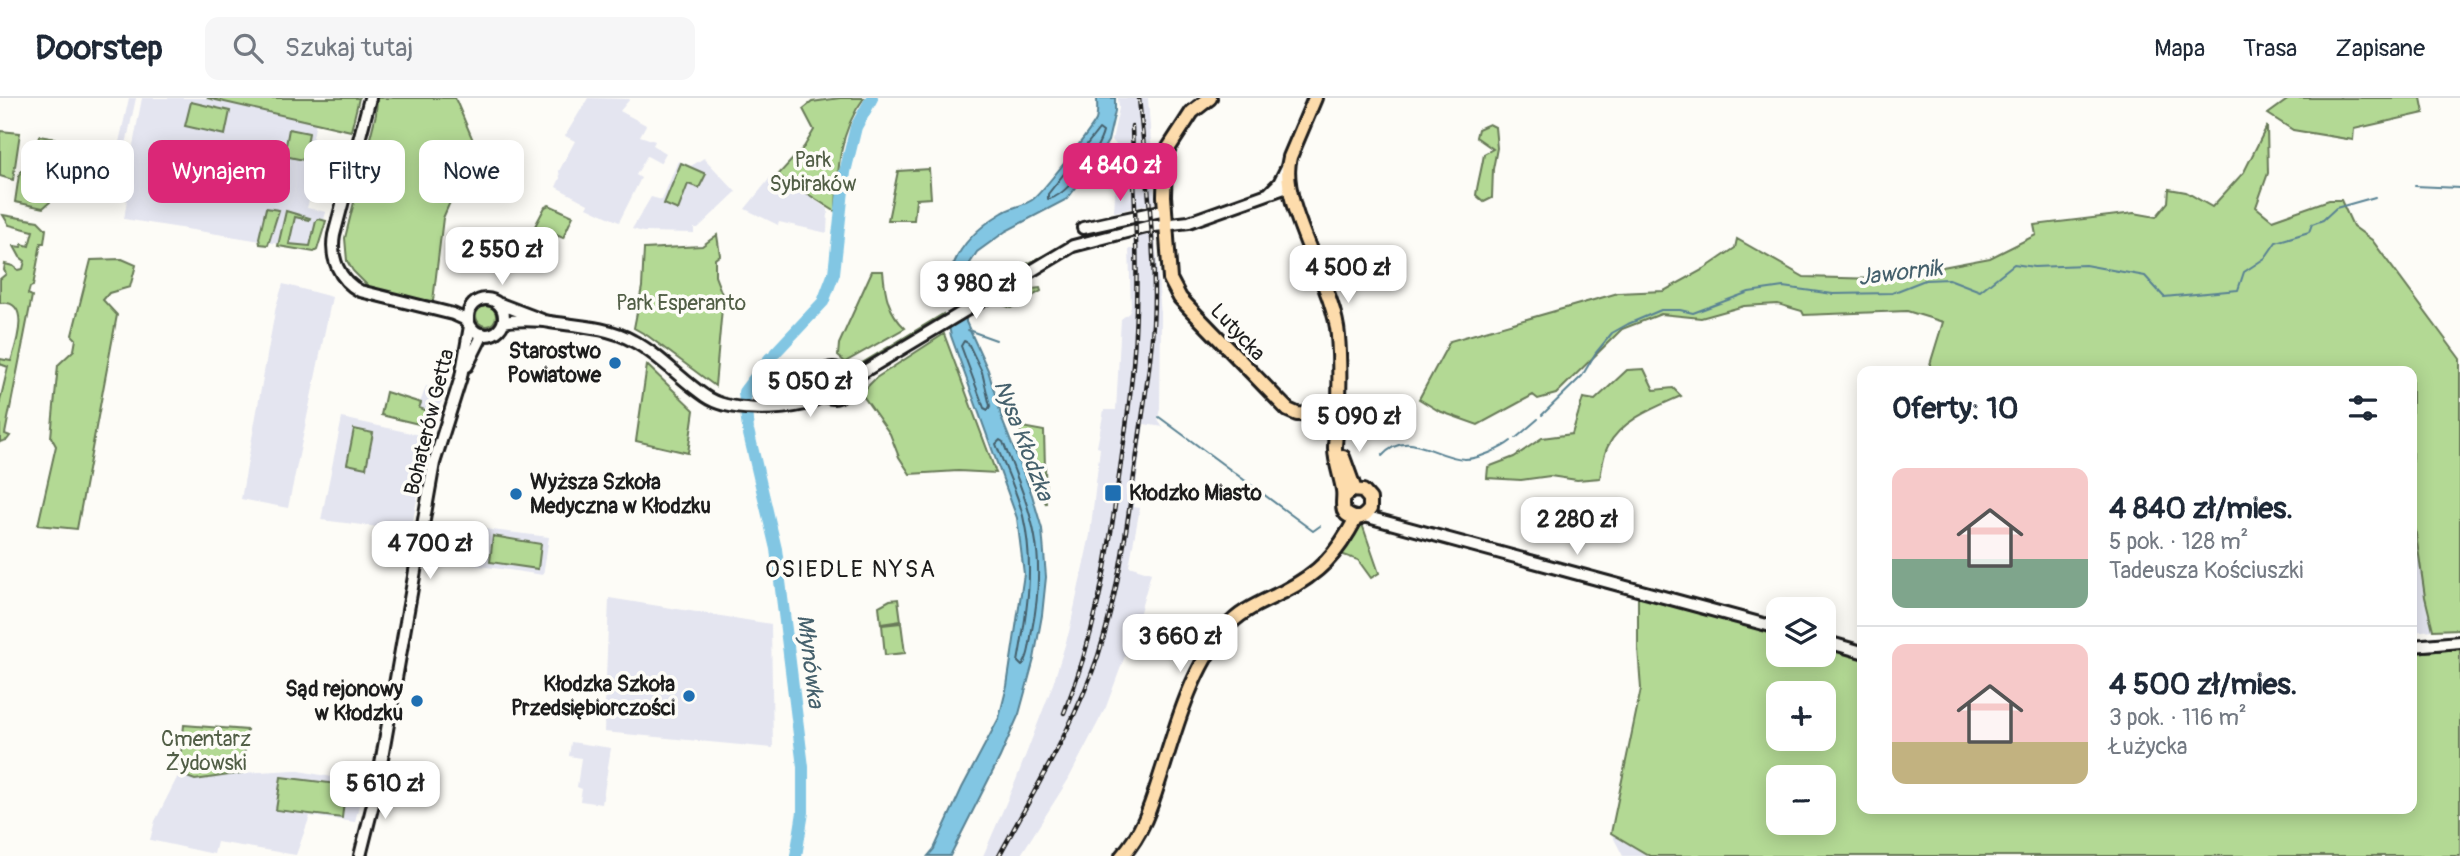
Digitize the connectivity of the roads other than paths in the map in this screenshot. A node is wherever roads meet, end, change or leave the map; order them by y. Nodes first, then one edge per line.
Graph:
1 (370, 98) edge
2 (1210, 98) edge
3 (1315, 98) edge
4 (1288, 165) junction
5 (1290, 186) junction
6 (1269, 193) junction
7 (1165, 210) junction
8 (1166, 225) junction
9 (1083, 228) dead end
10 (499, 303) junction
11 (470, 307) junction
12 (453, 314) junction
13 (542, 320) junction
14 (503, 323) junction
15 (470, 326) junction
16 (483, 334) junction
17 (461, 377) junction
18 (848, 381) junction
19 (818, 383) junction
20 (824, 395) junction
21 (787, 405) junction
22 (1337, 421) junction
23 (1355, 490) junction
24 (1344, 497) junction
25 (1359, 513) junction
26 (1766, 625) edge
27 (2460, 642) edge
28 (1836, 644) edge
29 (2417, 646) edge
30 (1857, 651) edge
31 (360, 856) edge
32 (1122, 856) edge

1 - 12 street
2 - 7 main road, Lutycka
3 - 4 main road
4 - 5 main road
4 - 6 street
5 - 6 street
5 - 22 main road
6 - 8 street
7 - 8 main road, Lutycka
7 - 9 street
8 - 18 street
8 - 22 main road, Lutycka
10 - 11 street
10 - 13 street
10 - 14 street
11 - 12 street
11 - 15 street
12 - 15 street
13 - 14 street
13 - 21 street
14 - 16 street
15 - 16 street
15 - 17 street, Bohaterów Getta
16 - 17 street
17 - 31 street, Bohaterów Getta
18 - 19 street
18 - 20 street
19 - 20 street
19 - 21 street
20 - 21 street
22 - 23 main road
22 - 24 main road
23 - 24 main road
23 - 25 main road
24 - 25 main road
25 - 26 street
25 - 32 main road
27 - 29 street
28 - 30 street

